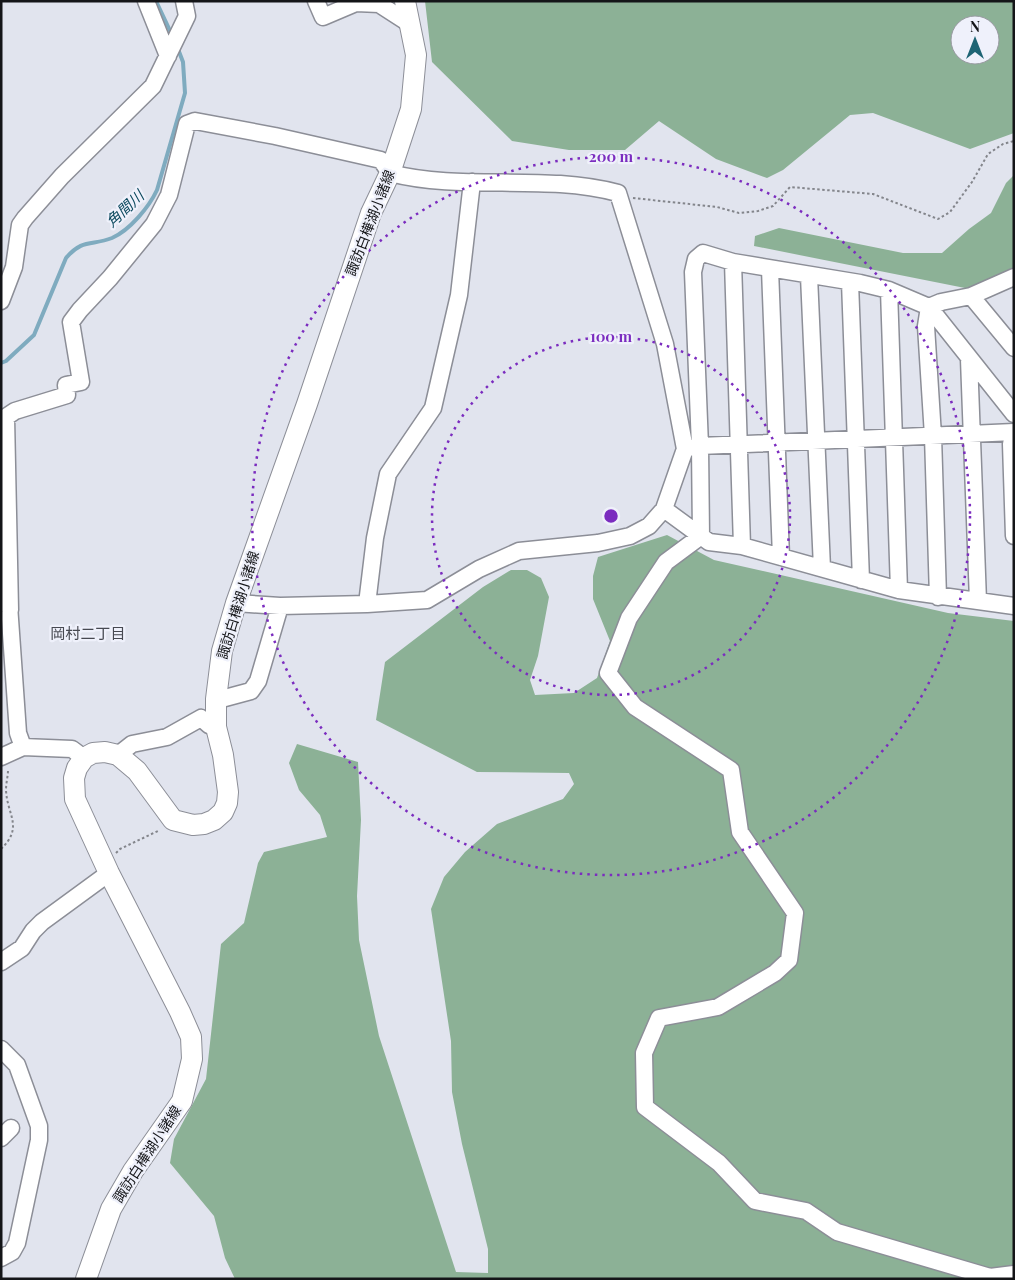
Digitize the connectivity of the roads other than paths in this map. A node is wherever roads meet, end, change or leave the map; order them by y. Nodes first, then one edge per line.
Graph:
1 (146, 1) edge
2 (184, 1) edge
3 (316, 1) edge
4 (405, 1) edge
5 (387, 5) edge
6 (410, 24) junction
7 (169, 53) junction
8 (390, 173) junction
9 (472, 182) junction
10 (733, 262) junction
11 (770, 269) junction
12 (810, 276) junction
13 (1014, 277) edge
14 (850, 282) junction
15 (889, 290) junction
16 (971, 296) junction
17 (1, 301) edge
18 (929, 307) junction
19 (1014, 348) edge
20 (969, 360) junction
21 (1014, 414) edge
22 (1014, 432) edge
23 (972, 434) junction
24 (933, 436) junction
25 (895, 438) junction
26 (856, 439) junction
27 (816, 441) junction
28 (777, 443) junction
29 (1014, 443) edge
30 (738, 445) junction
31 (693, 448) junction
32 (664, 509) junction
33 (701, 536) junction
34 (1014, 536) edge
35 (742, 546) junction
36 (781, 557) junction
37 (822, 568) junction
38 (861, 580) junction
39 (899, 590) junction
40 (938, 597) junction
41 (978, 601) junction
42 (236, 603) junction
43 (367, 604) junction
44 (280, 606) junction
45 (1014, 606) edge
46 (6, 607) edge
47 (225, 698) dead end
48 (216, 727) junction
49 (12, 752) edge
50 (118, 755) junction
51 (84, 758) junction
52 (107, 868) junction
53 (1, 962) edge
54 (1, 1049) edge
55 (1, 1258) edge
56 (1014, 1274) edge
57 (86, 1279) edge

1 - 7 street
2 - 7 street
3 - 5 street
4 - 6 main road, 諏訪白樺湖小諸線
5 - 6 street
6 - 8 main road, 諏訪白樺湖小諸線
7 - 17 street
8 - 9 street
8 - 42 main road, 諏訪白樺湖小諸線
8 - 46 street
9 - 31 street
9 - 43 street
10 - 11 street
10 - 30 street
10 - 31 street
11 - 12 street
11 - 28 street
12 - 14 street
12 - 27 street
13 - 16 street
14 - 15 street
14 - 26 street
15 - 18 street
15 - 25 street
16 - 18 street
16 - 19 street
18 - 20 street
18 - 24 street
20 - 21 street
20 - 23 street
22 - 23 street
23 - 24 street
23 - 41 street
24 - 25 street
24 - 40 street
25 - 26 street
25 - 39 street
26 - 27 street
26 - 38 street
27 - 28 street
27 - 37 street
28 - 30 street
28 - 36 street
29 - 34 street
30 - 31 street
30 - 35 street
31 - 32 street
31 - 33 street
32 - 33 street
32 - 43 street
33 - 35 street
33 - 56 street
35 - 36 street
36 - 37 street
37 - 38 street
38 - 39 street
39 - 40 street
40 - 41 street
41 - 45 street
42 - 44 street
42 - 48 main road, 諏訪白樺湖小諸線
43 - 44 street
44 - 47 street
46 - 49 street
48 - 50 street
48 - 50 main road, 諏訪白樺湖小諸線
49 - 51 street
50 - 51 main road
51 - 52 main road, 諏訪白樺湖小諸線
52 - 53 street
52 - 57 main road, 諏訪白樺湖小諸線
54 - 55 street

